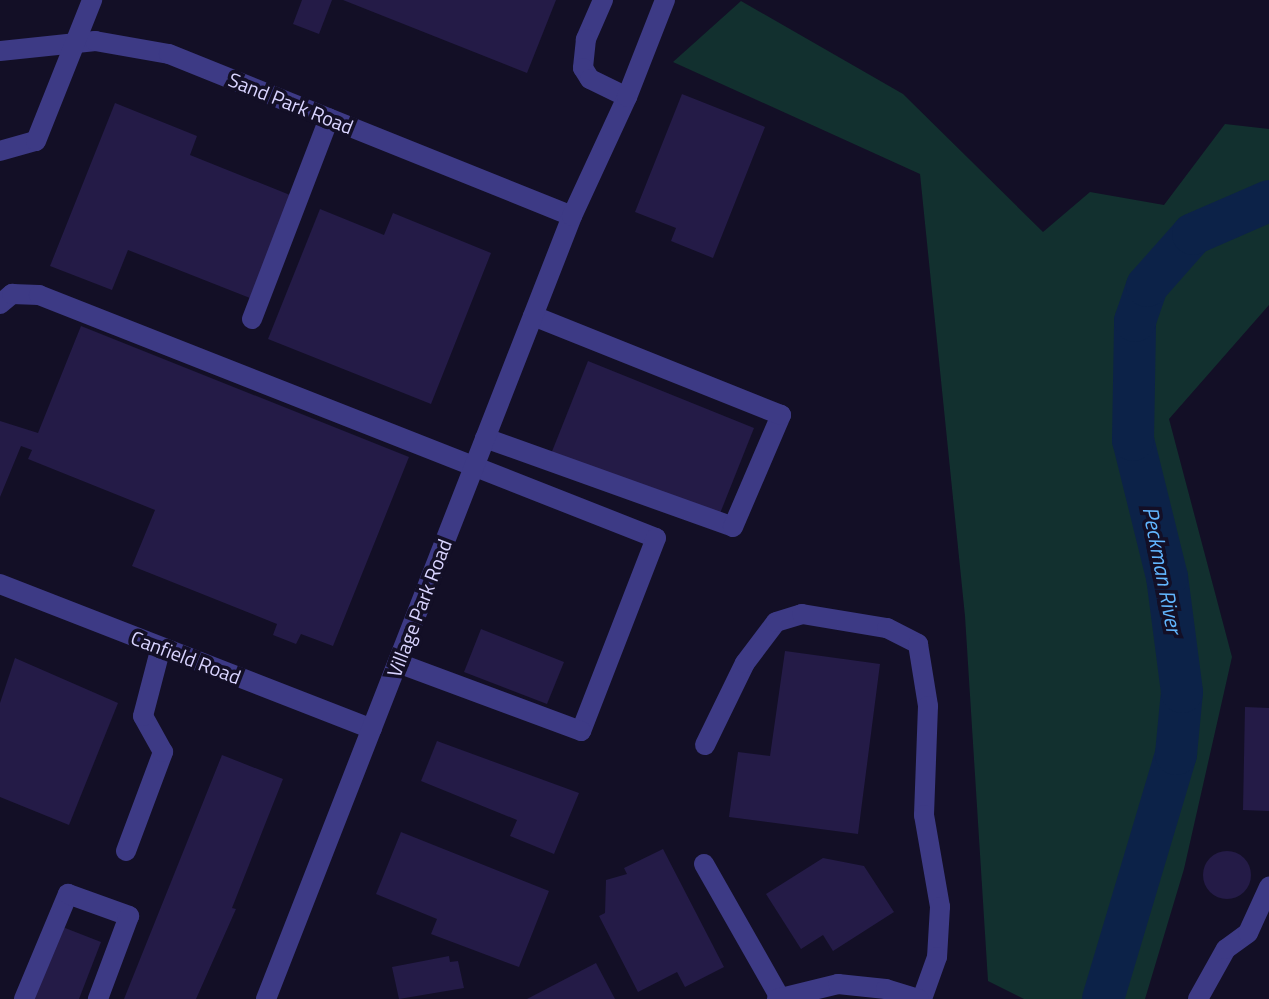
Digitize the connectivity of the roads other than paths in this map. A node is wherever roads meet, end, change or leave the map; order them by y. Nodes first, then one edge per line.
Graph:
1 (92, 0) edge
2 (603, 0) edge
3 (665, 0) edge
4 (79, 43) junction
5 (0, 51) edge
6 (627, 97) junction
7 (329, 118) junction
8 (0, 151) edge
9 (572, 216) junction
10 (0, 304) edge
11 (533, 316) junction
12 (252, 319) dead end
13 (485, 438) junction
14 (475, 465) junction
15 (0, 584) edge
16 (161, 647) junction
17 (398, 663) junction
18 (372, 729) junction
19 (705, 745) dead end
20 (126, 851) dead end
21 (704, 864) dead end
22 (1269, 887) edge
23 (779, 998) edge
24 (24, 999) edge
25 (98, 999) edge
26 (266, 999) edge
27 (920, 999) edge
28 (1198, 999) edge

1 - 4 street
2 - 6 street
3 - 6 street, Village Park Road
4 - 5 street, Sand Park Road
4 - 7 street, Sand Park Road
4 - 8 street
6 - 9 street, Village Park Road
7 - 9 street, Sand Park Road
7 - 12 street
9 - 11 street, Village Park Road
10 - 14 street
11 - 13 street, Village Park Road
11 - 13 street
13 - 14 street, Village Park Road
14 - 17 street, Village Park Road
14 - 17 street
15 - 16 street, Canfield Road
16 - 18 street, Canfield Road
16 - 20 street
17 - 18 street, Village Park Road
18 - 26 street, Village Park Road
19 - 27 street
21 - 23 street
22 - 28 street
23 - 27 street
24 - 25 street

